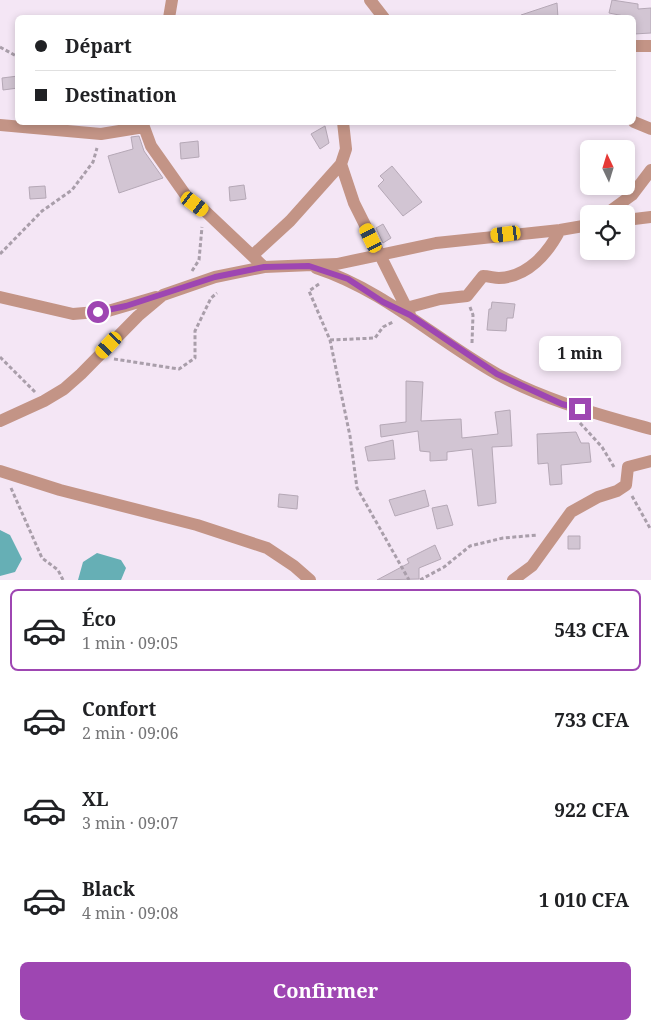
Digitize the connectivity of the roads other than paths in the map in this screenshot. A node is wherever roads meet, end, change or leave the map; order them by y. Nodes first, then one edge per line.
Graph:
1 (172, 0) edge
2 (370, 0) edge
3 (381, 11) edge
4 (170, 15) edge
5 (636, 46) edge
6 (651, 46) edge
7 (636, 123) edge
8 (0, 125) edge
9 (147, 125) edge
10 (342, 125) edge
11 (651, 129) edge
12 (341, 164) junction
13 (651, 170) edge
14 (618, 205) edge
15 (651, 217) edge
16 (635, 219) edge
17 (580, 226) edge
18 (560, 230) junction
19 (253, 255) junction
20 (380, 256) junction
21 (309, 266) junction
22 (264, 267) junction
23 (163, 295) junction
24 (0, 297) edge
25 (408, 312) junction
26 (0, 421) edge
27 (651, 429) edge
28 (651, 461) edge
29 (2, 472) edge
30 (310, 580) edge
31 (513, 580) edge

1 - 4 street
2 - 3 street
5 - 6 street
7 - 11 street
8 - 9 street
9 - 19 street
10 - 12 street
12 - 19 street
12 - 20 street
13 - 14 street
15 - 16 street
17 - 18 street
18 - 20 street
18 - 25 street
19 - 22 street
20 - 21 street
20 - 25 street
21 - 22 street
21 - 25 street
22 - 23 street
23 - 24 street
23 - 26 street
25 - 27 street
28 - 31 street
29 - 30 street

